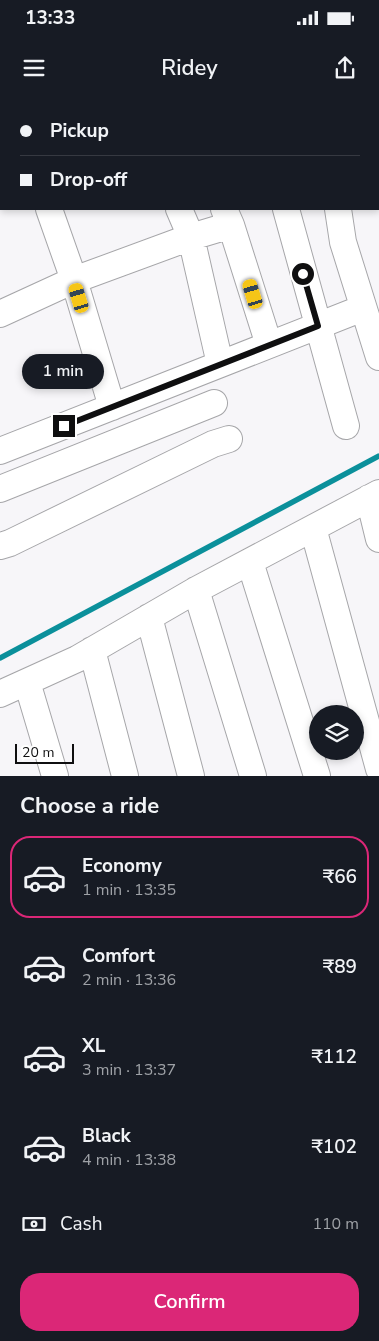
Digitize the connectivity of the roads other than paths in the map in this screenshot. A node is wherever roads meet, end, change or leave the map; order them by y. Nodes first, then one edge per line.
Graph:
1 (49, 210) edge
2 (179, 210) edge
3 (286, 210) edge
4 (338, 210) edge
5 (227, 217) edge
6 (190, 237) junction
7 (74, 280) junction
8 (364, 308) junction
9 (0, 314) edge
10 (318, 326) junction
11 (269, 345) junction
12 (379, 357) edge
13 (220, 364) junction
14 (214, 403) dead end
15 (112, 407) junction
16 (346, 426) dead end
17 (229, 439) dead end
18 (0, 451) edge
19 (0, 488) edge
20 (374, 496) edge
21 (313, 528) junction
22 (379, 539) edge
23 (0, 546) edge
24 (250, 562) junction
25 (196, 590) junction
26 (149, 617) junction
27 (92, 650) junction
28 (27, 682) junction
29 (0, 694) edge
30 (379, 769) edge
31 (55, 776) edge
32 (125, 776) edge
33 (191, 776) edge
34 (253, 776) edge
35 (317, 776) edge

1 - 7 street
2 - 6 street
3 - 10 street
4 - 8 street
5 - 6 street
5 - 11 street
6 - 7 street
6 - 13 street
7 - 9 street
7 - 15 street
8 - 10 street
8 - 12 street
10 - 11 street
10 - 16 street
11 - 13 street
13 - 15 street
14 - 19 street
15 - 18 street
17 - 23 street
20 - 21 street
20 - 22 street
21 - 24 street
21 - 30 street
24 - 25 street
24 - 35 street
25 - 26 street
25 - 34 street
26 - 27 street
26 - 33 street
27 - 28 street
27 - 32 street
28 - 29 street
28 - 31 street

